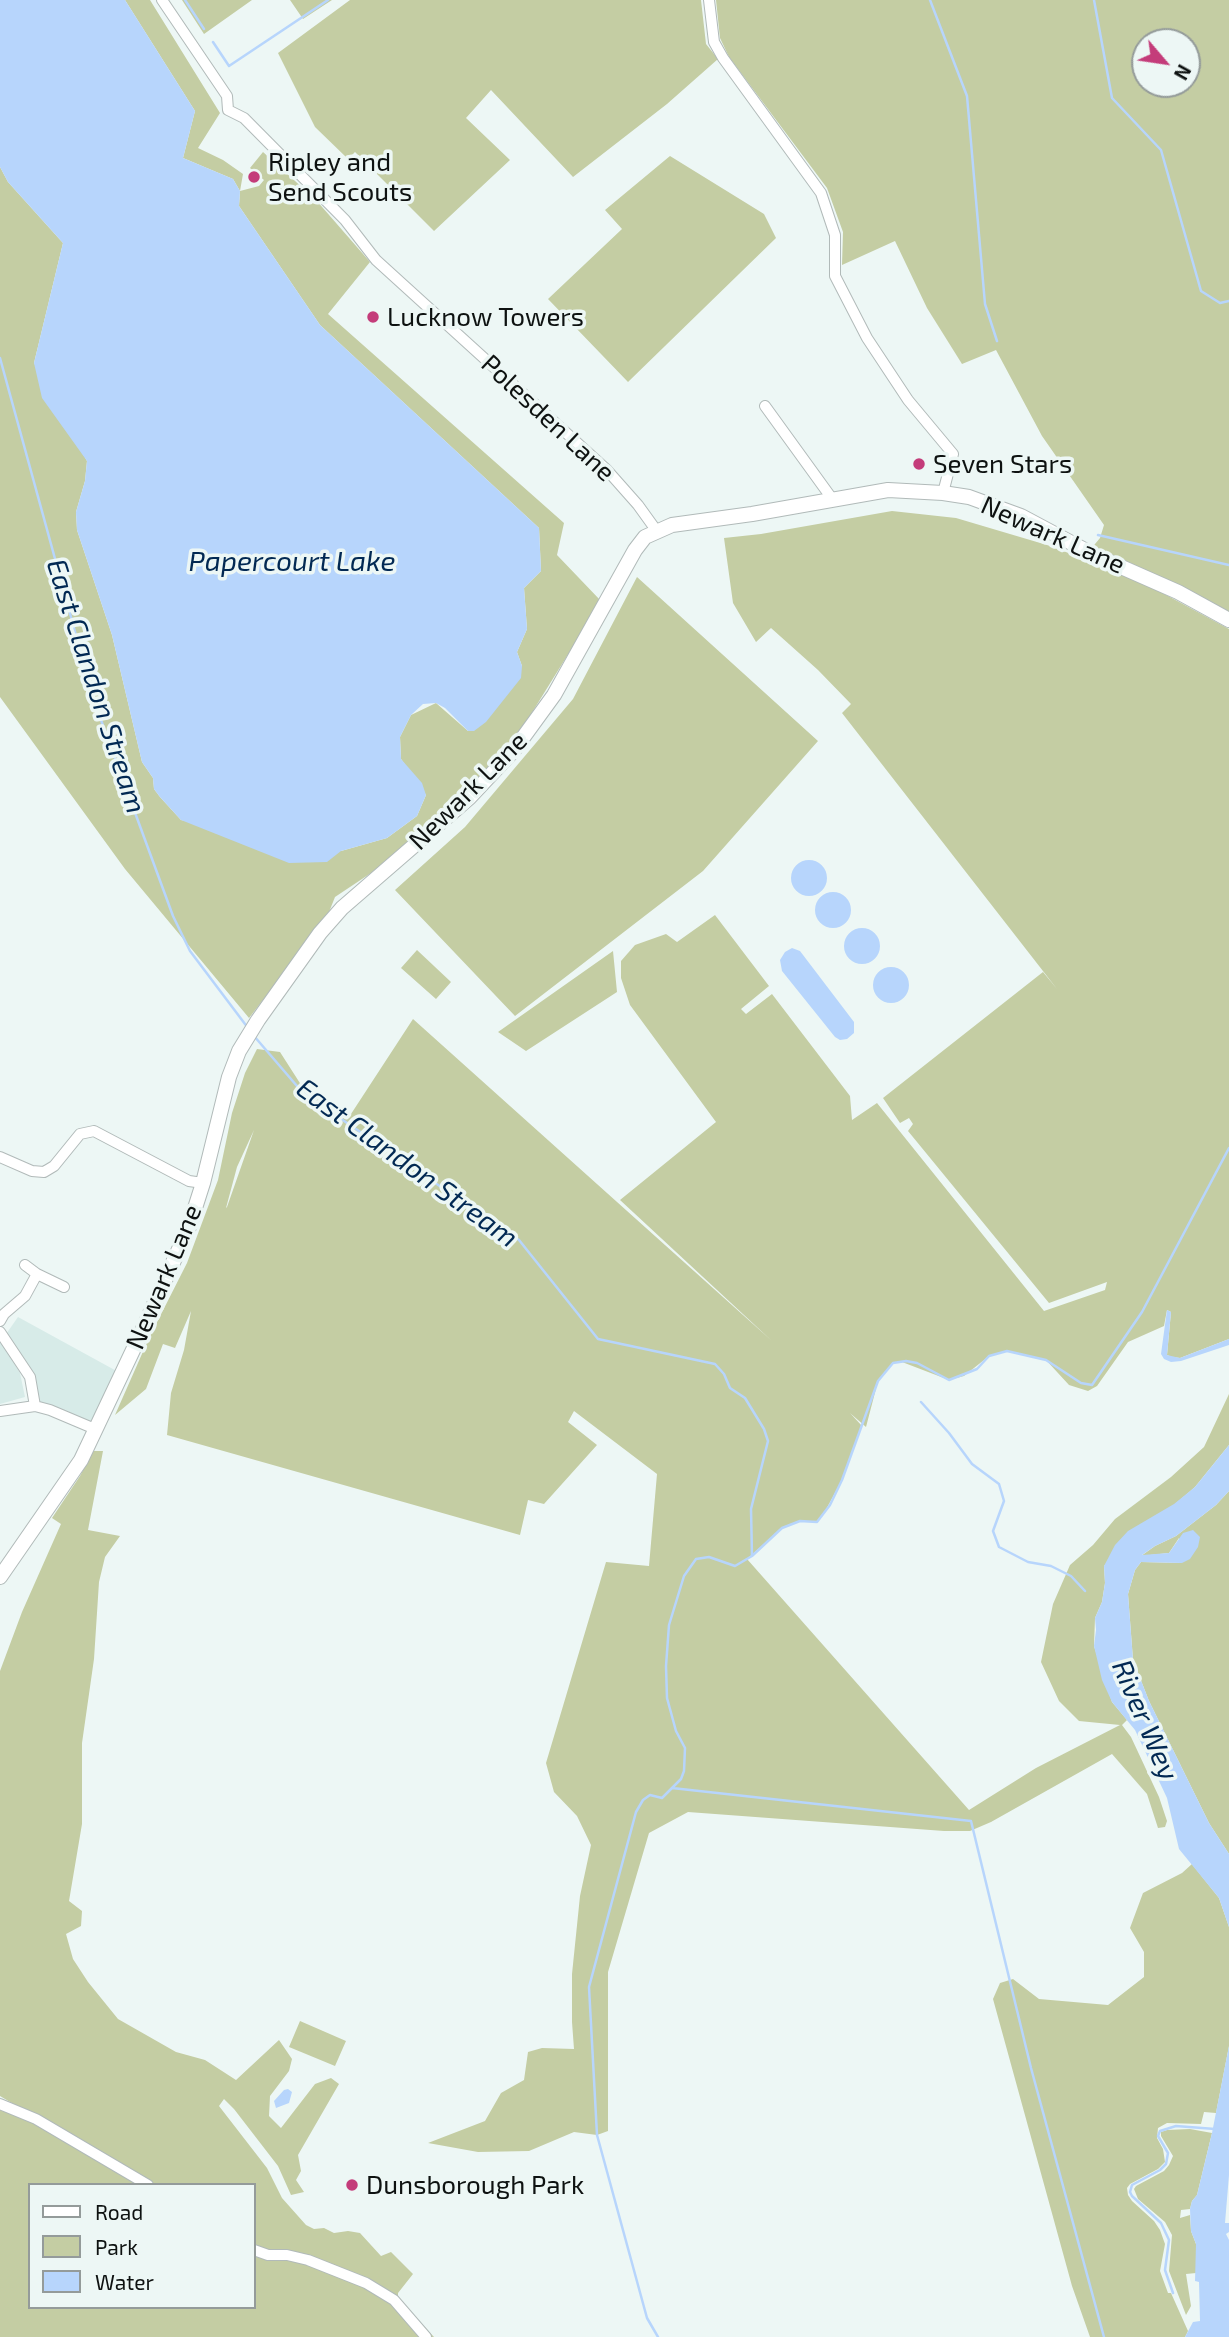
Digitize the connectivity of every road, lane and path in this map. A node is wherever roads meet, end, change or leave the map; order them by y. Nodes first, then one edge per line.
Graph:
1 (162, 0) edge
2 (709, 0) edge
3 (765, 406) dead end
4 (943, 493) junction
5 (833, 500) junction
6 (656, 530) junction
7 (1229, 621) edge
8 (0, 1157) edge
9 (203, 1183) junction
10 (25, 1265) dead end
11 (37, 1274) junction
12 (64, 1287) dead end
13 (11, 1293) dead end
14 (21, 1300) junction
15 (0, 1321) edge
16 (0, 1332) edge
17 (35, 1406) junction
18 (0, 1411) edge
19 (95, 1429) junction
20 (0, 1577) edge
21 (0, 2104) edge
22 (145, 2183) edge
23 (256, 2251) edge
24 (426, 2337) edge

1 - 6 street, Polesden Lane
2 - 4 street
3 - 5 street
4 - 5 main road, Newark Lane
4 - 7 main road, Newark Lane
5 - 6 main road, Newark Lane
6 - 9 main road, Newark Lane
8 - 9 street
9 - 19 main road, Newark Lane
10 - 11 street
11 - 12 street
11 - 14 street
13 - 14 street
14 - 15 street
16 - 17 street
17 - 18 street
17 - 19 street
19 - 20 main road, Newark Lane
21 - 22 street
23 - 24 street

